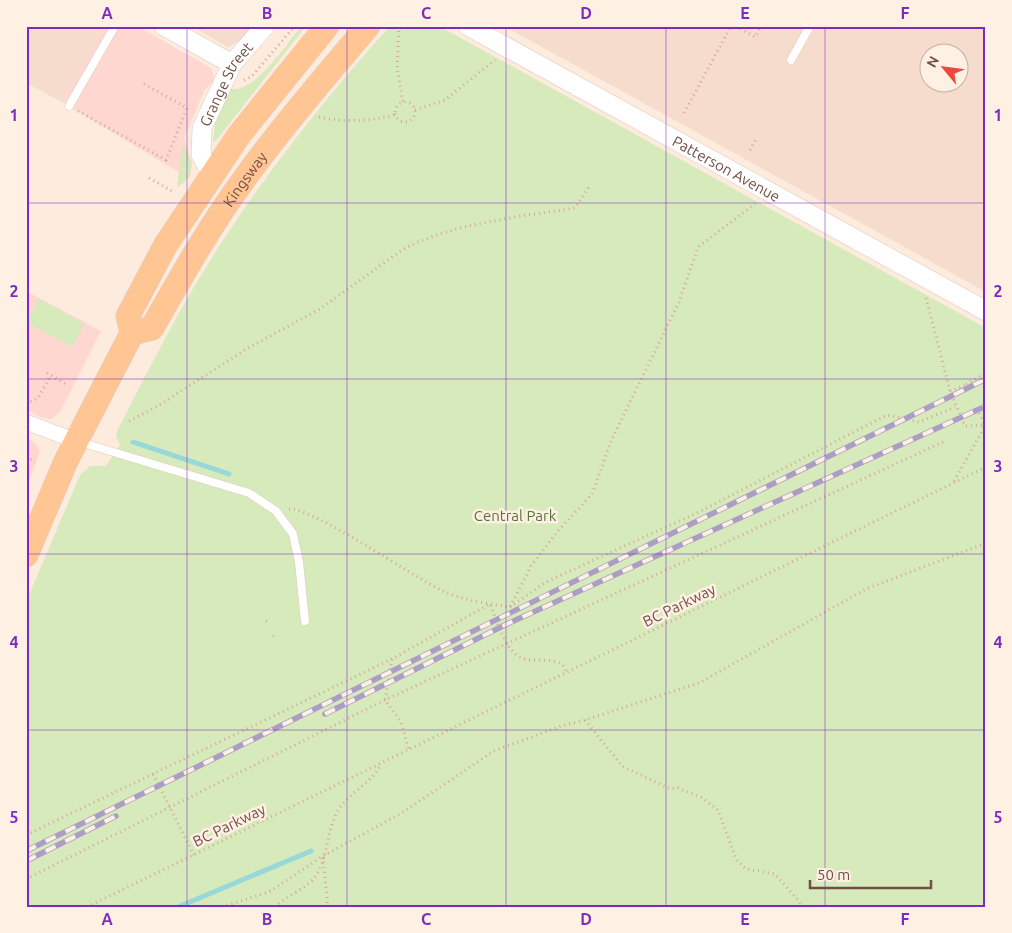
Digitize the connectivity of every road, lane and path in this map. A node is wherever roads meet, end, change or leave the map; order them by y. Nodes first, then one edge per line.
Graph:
1 (115, 26) edge
2 (164, 26) edge
3 (265, 26) edge
4 (295, 26) edge
5 (327, 26) edge
6 (368, 26) edge
7 (398, 26) edge
8 (468, 26) edge
9 (731, 26) edge
10 (736, 26) edge
11 (760, 26) edge
12 (810, 26) edge
13 (495, 60) dead end
14 (791, 60) dead end
15 (232, 64) junction
16 (235, 83) dead end
17 (144, 84) dead end
18 (403, 102) junction
19 (69, 106) joint
20 (187, 108) junction
21 (192, 110) dead end
22 (415, 110) junction
23 (684, 114) dead end
24 (395, 115) junction
25 (320, 117) dead end
26 (758, 137) dead end
27 (750, 150) dead end
28 (212, 175) junction
29 (149, 178) dead end
30 (589, 186) dead end
31 (172, 191) dead end
32 (755, 204) dead end
33 (926, 298) dead end
34 (986, 311) edge
35 (132, 333) junction
36 (986, 373) edge
37 (67, 384) dead end
38 (950, 391) junction
39 (26, 404) edge
40 (956, 407) junction
41 (979, 413) dead end
42 (129, 421) dead end
43 (26, 422) edge
44 (986, 425) edge
45 (76, 441) junction
46 (945, 441) dead end
47 (26, 457) edge
48 (35, 462) dead end
49 (986, 467) edge
50 (953, 483) junction
51 (276, 511) junction
52 (986, 543) edge
53 (26, 555) edge
54 (490, 604) junction
55 (510, 607) junction
56 (305, 621) dead end
57 (507, 643) junction
58 (392, 659) junction
59 (566, 673) junction
60 (385, 700) junction
61 (585, 720) junction
62 (409, 750) junction
63 (382, 763) junction
64 (153, 774) junction
65 (170, 808) junction
66 (26, 835) edge
67 (194, 855) junction
68 (323, 856) junction
69 (26, 879) edge
70 (87, 907) edge
71 (222, 907) edge
72 (275, 907) edge
73 (328, 907) edge
74 (804, 907) edge

1 - 19 lane
2 - 15 street
3 - 15 street, Grange Street
4 - 16 path
5 - 28 main road, Kingsway
6 - 35 main road, Kingsway
7 - 18 path
8 - 34 street, Patterson Avenue
9 - 23 path
10 - 11 path
12 - 14 lane
13 - 22 path
15 - 28 street, Grange Street
17 - 20 path
18 - 22 path
18 - 24 path
19 - 20 path
20 - 21 path
22 - 24 path
24 - 25 path
26 - 27 path
28 - 35 main road, Kingsway
29 - 31 path
30 - 42 path
32 - 55 path
33 - 38 path
35 - 45 main road, Kingsway
36 - 38 path
37 - 39 path
38 - 40 path
40 - 44 path
40 - 55 path
41 - 44 path
43 - 45 street
44 - 50 path
45 - 51 lane
45 - 53 main road, Kingsway
46 - 57 path
47 - 48 path
49 - 50 path, BC Parkway
50 - 59 path, BC Parkway
51 - 54 path
51 - 56 lane
52 - 61 path
54 - 55 path
54 - 57 path
54 - 58 path
57 - 59 path
57 - 60 path
58 - 60 path
58 - 64 path
59 - 62 path, BC Parkway
60 - 62 path
60 - 65 path
61 - 68 path
61 - 74 path
62 - 63 path, BC Parkway
63 - 67 path, BC Parkway
63 - 68 path, BC Parkway
64 - 65 path
64 - 66 path
65 - 67 path
65 - 69 path
67 - 70 path, BC Parkway
68 - 71 path
68 - 72 path
68 - 73 path

